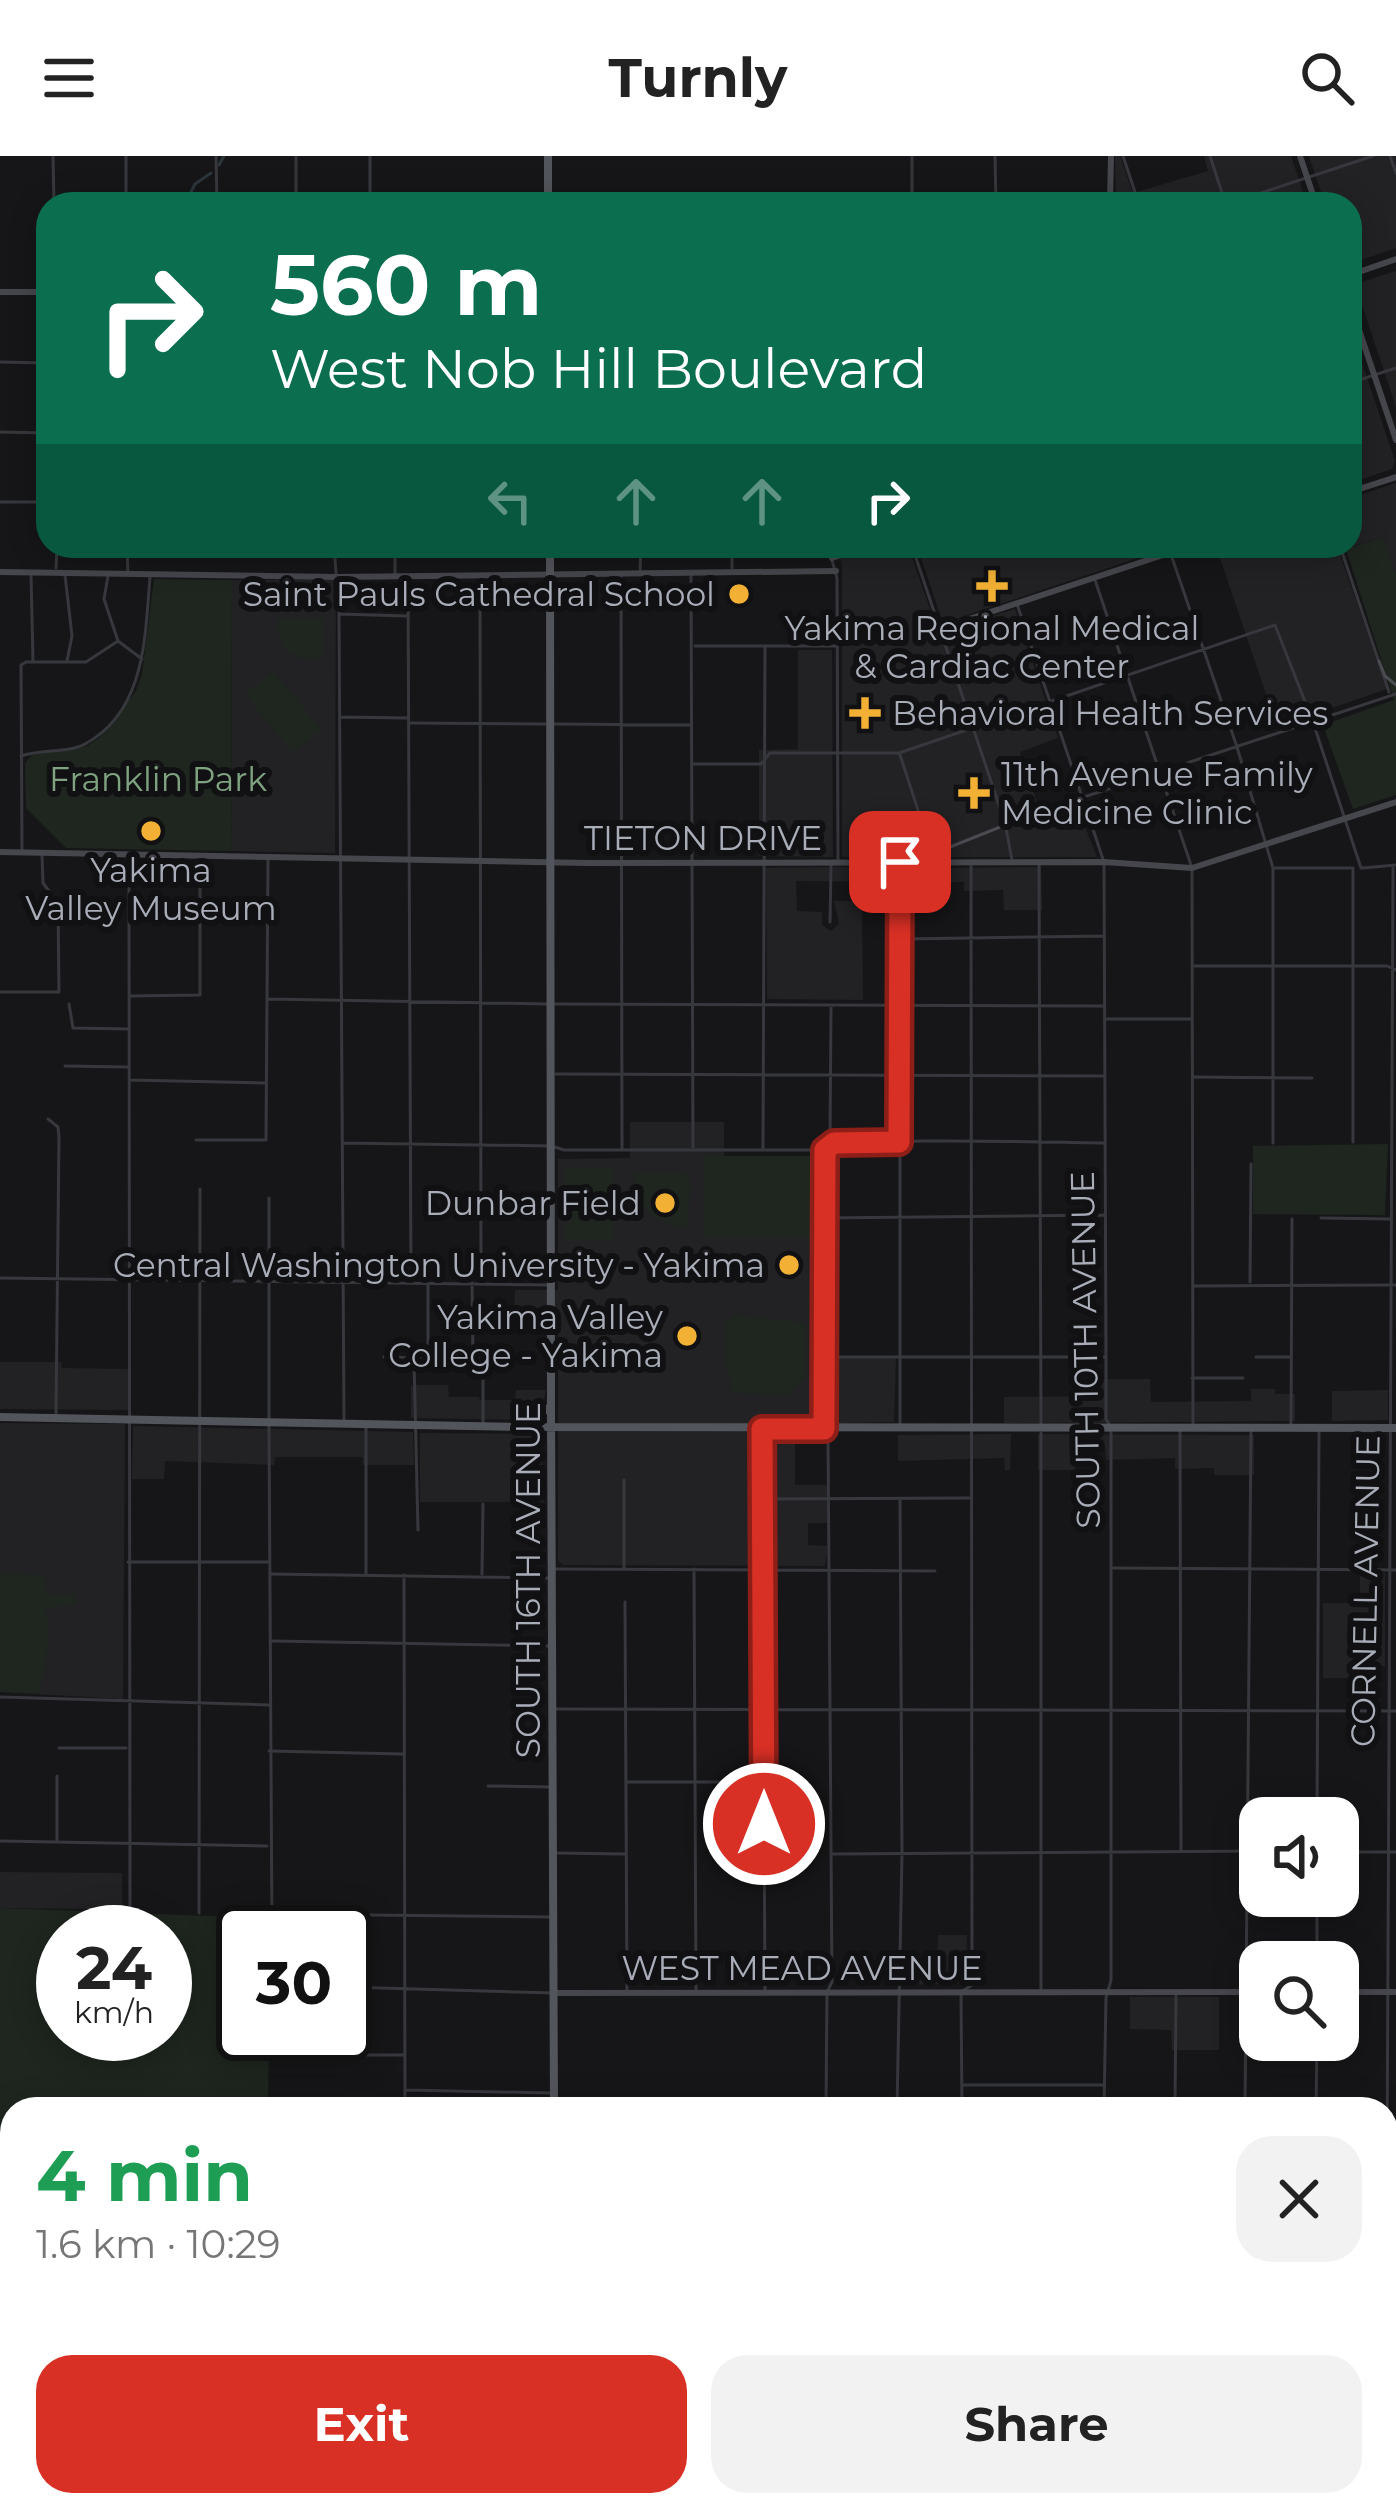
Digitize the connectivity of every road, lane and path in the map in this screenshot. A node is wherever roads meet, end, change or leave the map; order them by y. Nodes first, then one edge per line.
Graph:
1 (53, 156) edge
2 (127, 156) edge
3 (216, 156) edge
4 (296, 156) edge
5 (370, 156) edge
6 (548, 156) edge
7 (912, 156) edge
8 (995, 156) edge
9 (1111, 156) edge
10 (1123, 156) edge
11 (1210, 156) edge
12 (1300, 156) edge
13 (1373, 156) edge
14 (1390, 156) edge
15 (1396, 173) edge
16 (1307, 178) junction
17 (54, 192) edge
18 (126, 192) edge
19 (217, 192) edge
20 (296, 192) edge
21 (370, 192) edge
22 (548, 192) edge
23 (912, 192) edge
24 (996, 192) edge
25 (1111, 192) edge
26 (1135, 192) edge
27 (1222, 192) edge
28 (1263, 192) edge
29 (1312, 192) edge
30 (1396, 259) edge
31 (1362, 271) edge
32 (0, 292) edge
33 (36, 292) edge
34 (1362, 340) edge
35 (0, 362) edge
36 (36, 363) edge
37 (1396, 368) edge
38 (1374, 375) junction
39 (1362, 379) edge
40 (0, 432) edge
41 (36, 433) edge
42 (1396, 440) edge
43 (1396, 477) edge
44 (1362, 488) edge
45 (0, 502) edge
46 (36, 502) edge
47 (58, 558) edge
48 (127, 558) edge
49 (334, 558) edge
50 (395, 558) edge
51 (550, 558) edge
52 (640, 558) edge
53 (732, 558) edge
54 (832, 558) edge
55 (916, 558) edge
56 (1146, 558) edge
57 (1172, 558) edge
58 (1344, 558) edge
59 (0, 572) edge
60 (692, 572) junction
61 (733, 572) junction
62 (836, 572) junction
63 (31, 573) junction
64 (61, 573) junction
65 (480, 573) junction
66 (550, 573) junction
67 (640, 573) junction
68 (108, 574) junction
69 (128, 574) junction
70 (622, 574) junction
71 (151, 575) junction
72 (408, 575) junction
73 (395, 576) junction
74 (338, 577) junction
75 (1095, 578) junction
76 (1017, 604) junction
77 (339, 614) junction
78 (409, 616) junction
79 (939, 629) junction
80 (118, 641) junction
81 (692, 646) junction
82 (765, 646) junction
83 (837, 646) junction
84 (1203, 649) junction
85 (142, 659) junction
86 (66, 661) junction
87 (33, 662) junction
88 (1126, 676) junction
89 (1393, 694) edge
90 (1050, 701) junction
91 (340, 718) junction
92 (410, 720) junction
93 (1313, 722) junction
94 (479, 724) junction
95 (551, 724) junction
96 (691, 724) junction
97 (621, 725) junction
98 (973, 728) junction
99 (1237, 747) junction
100 (899, 753) junction
101 (837, 754) junction
102 (20, 756) junction
103 (765, 761) junction
104 (692, 764) junction
105 (1159, 773) junction
106 (1083, 799) junction
107 (1396, 802) edge
108 (1345, 818) junction
109 (1005, 823) junction
110 (1268, 845) junction
111 (0, 852) edge
112 (22, 853) junction
113 (42, 853) junction
114 (129, 855) junction
115 (200, 856) junction
116 (268, 858) junction
117 (338, 859) junction
118 (410, 860) junction
119 (479, 861) junction
120 (1040, 861) junction
121 (551, 862) junction
122 (764, 862) junction
123 (838, 862) junction
124 (900, 862) junction
125 (935, 862) junction
126 (971, 862) junction
127 (1012, 862) junction
128 (1104, 862) junction
129 (621, 863) junction
130 (692, 863) junction
131 (1394, 867) edge
132 (1192, 868) junction
133 (1273, 868) junction
134 (1353, 868) junction
135 (1361, 868) junction
136 (830, 922) dead end
137 (971, 936) junction
138 (1106, 936) junction
139 (1040, 937) junction
140 (901, 939) junction
141 (1194, 966) junction
142 (1353, 966) junction
143 (1273, 967) junction
144 (1394, 969) edge
145 (0, 992) edge
146 (129, 996) junction
147 (268, 999) junction
148 (340, 999) junction
149 (409, 1001) junction
150 (481, 1002) junction
151 (69, 1004) dead end
152 (552, 1004) junction
153 (622, 1004) junction
154 (692, 1004) junction
155 (763, 1004) junction
156 (831, 1006) junction
157 (900, 1006) junction
158 (971, 1006) junction
159 (1039, 1006) junction
160 (1105, 1006) junction
161 (1106, 1019) junction
162 (1193, 1019) junction
163 (129, 1029) junction
164 (65, 1066) dead end
165 (128, 1067) junction
166 (552, 1074) junction
167 (622, 1075) junction
168 (692, 1075) junction
169 (763, 1075) junction
170 (830, 1076) junction
171 (899, 1076) junction
172 (971, 1076) junction
173 (1040, 1076) junction
174 (1106, 1076) junction
175 (1193, 1077) junction
176 (1273, 1077) junction
177 (1312, 1078) dead end
178 (1394, 1079) edge
179 (128, 1080) junction
180 (266, 1083) junction
181 (48, 1119) dead end
182 (196, 1140) dead end
183 (899, 1142) junction
184 (972, 1142) junction
185 (1353, 1142) dead end
186 (340, 1143) junction
187 (1040, 1143) junction
188 (1106, 1143) junction
189 (1273, 1143) dead end
190 (409, 1145) junction
191 (481, 1145) junction
192 (552, 1146) junction
193 (622, 1150) junction
194 (693, 1150) junction
195 (763, 1150) junction
196 (825, 1150) junction
197 (1251, 1164) dead end
198 (1394, 1177) edge
199 (200, 1189) dead end
200 (269, 1198) dead end
201 (1106, 1215) junction
202 (971, 1216) junction
203 (1040, 1216) junction
204 (900, 1217) junction
205 (824, 1218) junction
206 (1321, 1218) dead end
207 (1292, 1219) dead end
208 (1393, 1219) junction
209 (0, 1278) edge
210 (58, 1279) junction
211 (129, 1280) junction
212 (200, 1281) junction
213 (270, 1282) junction
214 (342, 1282) junction
215 (411, 1283) junction
216 (428, 1283) junction
217 (472, 1283) junction
218 (481, 1283) junction
219 (552, 1285) junction
220 (1395, 1285) edge
221 (1193, 1286) junction
222 (1250, 1286) junction
223 (1293, 1286) junction
224 (824, 1357) junction
225 (972, 1357) junction
226 (1040, 1357) junction
227 (1106, 1357) junction
228 (1256, 1357) dead end
229 (1291, 1357) junction
230 (384, 1358) dead end
231 (472, 1358) junction
232 (900, 1358) junction
233 (422, 1359) junction
234 (1192, 1378) junction
235 (1243, 1378) dead end
236 (551, 1405) junction
237 (0, 1417) edge
238 (56, 1418) junction
239 (128, 1419) junction
240 (200, 1421) junction
241 (269, 1423) junction
242 (344, 1425) junction
243 (366, 1425) junction
244 (417, 1426) junction
245 (482, 1427) junction
246 (521, 1427) junction
247 (1111, 1428) junction
248 (1180, 1428) junction
249 (1193, 1428) junction
250 (1251, 1428) junction
251 (1292, 1428) junction
252 (1319, 1428) junction
253 (1393, 1428) edge
254 (551, 1429) junction
255 (762, 1429) junction
256 (824, 1429) junction
257 (900, 1429) junction
258 (972, 1429) junction
259 (1041, 1429) junction
260 (624, 1480) dead end
261 (831, 1498) junction
262 (971, 1498) junction
263 (763, 1499) junction
264 (900, 1499) junction
265 (483, 1504) dead end
266 (418, 1530) dead end
267 (199, 1561) junction
268 (128, 1562) junction
269 (271, 1562) junction
270 (1111, 1568) junction
271 (694, 1569) junction
272 (763, 1569) junction
273 (1181, 1569) junction
274 (1318, 1569) junction
275 (624, 1570) junction
276 (832, 1570) junction
277 (1250, 1570) junction
278 (1393, 1570) edge
279 (901, 1571) junction
280 (934, 1571) dead end
281 (271, 1574) junction
282 (552, 1574) junction
283 (366, 1575) junction
284 (404, 1575) junction
285 (482, 1576) junction
286 (625, 1602) dead end
287 (271, 1641) junction
288 (402, 1644) junction
289 (553, 1646) junction
290 (0, 1696) edge
291 (128, 1703) junction
292 (199, 1704) junction
293 (271, 1705) junction
294 (553, 1709) junction
295 (626, 1709) junction
296 (695, 1709) junction
297 (1111, 1709) junction
298 (763, 1710) junction
299 (971, 1710) junction
300 (1041, 1710) junction
301 (1249, 1710) junction
302 (831, 1711) junction
303 (902, 1711) junction
304 (1180, 1711) junction
305 (1318, 1711) junction
306 (1388, 1712) junction
307 (1396, 1712) edge
308 (59, 1748) dead end
309 (128, 1748) junction
310 (269, 1751) junction
311 (404, 1754) junction
312 (57, 1776) dead end
313 (695, 1782) junction
314 (764, 1782) junction
315 (626, 1783) junction
316 (488, 1786) dead end
317 (554, 1787) junction
318 (1249, 1797) edge
319 (1317, 1797) edge
320 (0, 1841) edge
321 (57, 1842) junction
322 (129, 1843) junction
323 (199, 1845) junction
324 (269, 1846) junction
325 (1111, 1850) junction
326 (972, 1851) junction
327 (1042, 1851) junction
328 (1181, 1851) junction
329 (1239, 1851) edge
330 (1359, 1852) edge
331 (1388, 1852) junction
332 (1396, 1852) edge
333 (554, 1853) junction
334 (902, 1853) junction
335 (626, 1854) junction
336 (832, 1854) junction
337 (130, 1905) edge
338 (272, 1905) edge
339 (199, 1913) dead end
340 (372, 1915) edge
341 (405, 1915) junction
342 (554, 1917) junction
343 (372, 1989) edge
344 (627, 1991) junction
345 (696, 1991) junction
346 (765, 1991) junction
347 (1176, 1991) junction
348 (405, 1992) junction
349 (827, 1992) junction
350 (899, 1992) junction
351 (962, 1992) junction
352 (1041, 1992) junction
353 (1109, 1992) junction
354 (1239, 1992) edge
355 (1359, 1992) edge
356 (1392, 1992) edge
357 (555, 1993) junction
358 (372, 2055) edge
359 (405, 2055) junction
360 (1246, 2061) edge
361 (1316, 2061) edge
362 (963, 2085) junction
363 (1104, 2086) junction
364 (405, 2090) junction
365 (554, 2093) junction
366 (405, 2097) edge
367 (554, 2097) edge
368 (826, 2097) edge
369 (897, 2097) edge
370 (962, 2097) edge
371 (1104, 2097) edge
372 (1175, 2097) edge
373 (1245, 2097) edge
374 (1316, 2097) edge
375 (1388, 2097) edge

1 - 17 street
2 - 18 street
3 - 19 street
4 - 20 street
5 - 21 street
6 - 22 main road
7 - 23 street
8 - 24 street
9 - 25 street
10 - 26 street
11 - 27 street
12 - 16 street
13 - 16 street
14 - 15 street
16 - 28 street
16 - 29 street
30 - 31 street
32 - 33 street
34 - 38 street
35 - 36 street
37 - 38 street
38 - 39 street
38 - 42 street
40 - 41 street
43 - 44 street
45 - 46 street
47 - 64 street
48 - 69 street
49 - 74 street
50 - 73 street
51 - 66 main road, SOUTH 16TH AVENUE
52 - 67 street
53 - 61 street
54 - 62 street
55 - 79 street
56 - 75 street
57 - 84 street
58 - 89 street
59 - 63 street
60 - 61 street
60 - 67 street
60 - 81 street
61 - 62 street
62 - 83 street
63 - 64 street
63 - 87 street
64 - 68 street
64 - 86 street
65 - 66 street
65 - 72 street
65 - 94 street
66 - 70 street
66 - 95 main road, SOUTH 16TH AVENUE
67 - 70 street
68 - 69 street
68 - 80 street
69 - 71 street
70 - 97 street
71 - 74 street
71 - 85 street
72 - 73 street
72 - 78 street
73 - 74 street
74 - 77 street
75 - 76 street
75 - 88 street
76 - 79 street
76 - 90 street, SOUTH 10TH AVENUE
77 - 78 street
77 - 91 street
78 - 92 street
79 - 98 street
80 - 85 street
80 - 86 street
81 - 82 street
81 - 96 street
82 - 83 street
82 - 103 street
83 - 101 street
84 - 88 street
84 - 93 street
84 - 99 street
85 - 102 street
86 - 87 street
87 - 102 street
88 - 90 street
88 - 105 street
89 - 93 street
90 - 98 street
90 - 106 street, SOUTH 10TH AVENUE
91 - 92 street
91 - 117 street
92 - 94 street
92 - 118 street
93 - 99 street
93 - 108 street
94 - 95 street
94 - 119 street
95 - 97 street
95 - 121 main road, SOUTH 16TH AVENUE
96 - 97 street
96 - 104 street
97 - 129 street
98 - 100 street
98 - 109 street
99 - 105 street
99 - 110 street
100 - 101 street
100 - 125 street
101 - 103 street
101 - 123 street
102 - 112 street
103 - 104 street
103 - 122 street
104 - 130 street
105 - 106 street
105 - 132 street
106 - 109 street
106 - 128 street, SOUTH 10TH AVENUE
107 - 108 street, TIETON DRIVE
108 - 110 street, TIETON DRIVE
108 - 135 street
109 - 127 street
110 - 132 street, TIETON DRIVE
110 - 133 street
111 - 112 street, TIETON DRIVE
112 - 113 street, TIETON DRIVE
113 - 114 street, TIETON DRIVE
113 - 145 street
114 - 115 street, TIETON DRIVE
114 - 146 street
115 - 116 street, TIETON DRIVE
115 - 146 street
116 - 117 street, TIETON DRIVE
116 - 147 street
117 - 118 street, TIETON DRIVE
117 - 148 street
118 - 119 street, TIETON DRIVE
118 - 149 street
119 - 121 street, TIETON DRIVE
119 - 150 street
120 - 127 street, TIETON DRIVE
120 - 128 street, TIETON DRIVE
120 - 139 street
121 - 129 street, TIETON DRIVE
121 - 152 main road, SOUTH 16TH AVENUE
122 - 123 street, TIETON DRIVE
122 - 130 street, TIETON DRIVE
122 - 155 street
123 - 124 street, TIETON DRIVE
123 - 136 street
124 - 125 street, TIETON DRIVE
124 - 140 street
125 - 126 street, TIETON DRIVE
126 - 127 street, TIETON DRIVE
126 - 137 street
128 - 132 street, TIETON DRIVE
128 - 138 street, SOUTH 10TH AVENUE
129 - 130 street, TIETON DRIVE
129 - 153 street
130 - 154 street
131 - 135 street
131 - 144 street, CORNELL AVENUE
132 - 141 street
133 - 134 street
133 - 143 street
134 - 135 street
134 - 142 street
137 - 139 street
137 - 140 street
137 - 158 street
138 - 139 street
138 - 160 street, SOUTH 10TH AVENUE
139 - 159 street
140 - 157 street
141 - 143 street
141 - 162 street
142 - 143 street
142 - 144 street
142 - 185 street
143 - 176 street
144 - 178 street, CORNELL AVENUE
146 - 163 street
147 - 148 street
147 - 180 street
148 - 149 street
148 - 186 street
149 - 150 street
149 - 190 street
150 - 152 street
150 - 191 street
151 - 163 street
152 - 153 street
152 - 166 main road, SOUTH 16TH AVENUE
153 - 154 street
153 - 167 street
154 - 155 street
154 - 168 street
155 - 156 street
155 - 169 street
156 - 157 street
156 - 170 street
157 - 158 street
157 - 171 street
158 - 159 street
158 - 172 street
159 - 160 street
159 - 173 street
160 - 161 street, SOUTH 10TH AVENUE
161 - 162 street
161 - 174 street, SOUTH 10TH AVENUE
162 - 175 street
163 - 165 street
164 - 165 street
165 - 179 street
166 - 167 street
166 - 192 main road, SOUTH 16TH AVENUE
167 - 168 street
167 - 193 street
168 - 169 street
168 - 194 street
169 - 170 street
169 - 195 street
170 - 171 street
170 - 196 street
171 - 172 street
171 - 183 street
172 - 173 street
172 - 184 street
173 - 174 street
173 - 187 street
174 - 188 street, SOUTH 10TH AVENUE
175 - 176 street
175 - 221 street
176 - 177 street
176 - 189 street
178 - 198 street, CORNELL AVENUE
179 - 180 street
179 - 211 street
180 - 182 street
181 - 210 street
183 - 184 street
183 - 196 street
183 - 204 street
184 - 187 street
184 - 202 street
186 - 190 street
186 - 214 street
187 - 188 street
187 - 203 street
188 - 201 street, SOUTH 10TH AVENUE
190 - 191 street
190 - 215 street
191 - 192 street
191 - 218 street
192 - 193 street
192 - 219 main road, SOUTH 16TH AVENUE
193 - 194 street
194 - 195 street
195 - 196 street
196 - 205 street
197 - 222 street
198 - 208 street, CORNELL AVENUE
199 - 212 street
200 - 213 street
201 - 203 street
201 - 227 street, SOUTH 10TH AVENUE
202 - 203 street
202 - 204 street
202 - 225 street
203 - 226 street
204 - 205 street
204 - 232 street
205 - 224 street
206 - 208 street
207 - 223 street
208 - 220 street, CORNELL AVENUE
209 - 210 street
210 - 211 street
210 - 238 street
211 - 212 street
211 - 239 street
212 - 213 street
212 - 240 street
213 - 214 street
213 - 241 street
214 - 215 street
214 - 242 street
215 - 216 street
216 - 217 street
216 - 233 street
217 - 218 street
217 - 231 street
218 - 219 street
219 - 236 main road, SOUTH 16TH AVENUE
220 - 223 street
220 - 253 street, CORNELL AVENUE
221 - 222 street
221 - 234 street
222 - 223 street
223 - 229 street
224 - 232 street
224 - 256 street
225 - 226 street
225 - 232 street
225 - 258 street
226 - 227 street
226 - 259 street
227 - 247 street, SOUTH 10TH AVENUE
228 - 229 street
229 - 251 street
230 - 233 street
231 - 233 street
231 - 245 street
232 - 257 street
233 - 244 street
234 - 235 street
234 - 249 street
236 - 246 main road
236 - 254 main road, SOUTH 16TH AVENUE
237 - 238 main road
238 - 239 main road
239 - 240 main road
239 - 268 street
240 - 241 main road
240 - 267 street
241 - 242 main road
241 - 269 street
242 - 243 main road
243 - 244 main road
243 - 283 street
244 - 245 main road
244 - 266 street
245 - 246 main road
246 - 254 main road
247 - 248 main road
247 - 259 main road
247 - 270 street, SOUTH 10TH AVENUE
248 - 249 main road
248 - 273 street
249 - 250 main road
250 - 251 main road
250 - 277 street
251 - 252 main road
252 - 253 main road
252 - 274 street
253 - 278 street, CORNELL AVENUE
254 - 255 main road
254 - 282 main road, SOUTH 16TH AVENUE
255 - 256 main road
255 - 263 street
256 - 257 main road
256 - 261 street
257 - 258 main road
258 - 259 main road
258 - 262 street
259 - 300 street
260 - 275 street
261 - 263 street
261 - 264 street
261 - 276 street
262 - 264 street
262 - 299 street
263 - 272 street
264 - 279 street
265 - 285 street
267 - 268 street
267 - 269 street
267 - 292 street
268 - 291 street
269 - 281 street
270 - 273 street
270 - 297 street, SOUTH 10TH AVENUE
271 - 272 street
271 - 275 street
271 - 296 street
272 - 276 street
272 - 298 street
273 - 277 street
273 - 304 street
274 - 277 street
274 - 278 street
274 - 305 street
275 - 282 street
276 - 279 street
276 - 302 street
277 - 301 street
278 - 306 street, CORNELL AVENUE
279 - 280 street
279 - 303 street
281 - 283 street
281 - 287 street
282 - 285 street
282 - 289 main road, SOUTH 16TH AVENUE
283 - 284 street
284 - 285 street
284 - 288 street
286 - 295 street
287 - 288 street
287 - 293 street
288 - 289 street
288 - 311 street
289 - 294 main road, SOUTH 16TH AVENUE
290 - 291 street
291 - 292 street
291 - 309 street
292 - 293 street
292 - 323 street
293 - 310 street
294 - 295 street
294 - 317 main road, SOUTH 16TH AVENUE
295 - 296 street
295 - 315 street
296 - 298 street
296 - 313 street
297 - 300 street
297 - 304 street
297 - 325 street, SOUTH 10TH AVENUE
298 - 302 street
298 - 314 street
299 - 300 street
299 - 303 street
299 - 326 street
300 - 327 street
301 - 304 street
301 - 305 street
301 - 318 street
302 - 303 street
302 - 336 street
303 - 334 street
304 - 328 street
305 - 306 street
305 - 319 street
306 - 307 street
306 - 331 street, CORNELL AVENUE
308 - 309 street
309 - 322 street
310 - 311 street
310 - 324 street
311 - 341 street
312 - 321 street
313 - 314 street
313 - 315 street
313 - 345 street
314 - 346 street
315 - 335 street
316 - 317 street
317 - 333 main road, SOUTH 16TH AVENUE
320 - 321 street
321 - 322 street
322 - 323 street
322 - 337 street
323 - 324 street
323 - 339 street
324 - 338 street
325 - 327 street
325 - 328 street
325 - 353 street, SOUTH 10TH AVENUE
326 - 327 street
326 - 334 street
326 - 351 street
327 - 352 street
328 - 329 street
330 - 331 street
331 - 332 street
331 - 356 street, CORNELL AVENUE
333 - 335 street
333 - 342 main road, SOUTH 16TH AVENUE
334 - 336 street
334 - 350 street
335 - 344 street
336 - 349 street
340 - 341 street
341 - 342 street
341 - 348 street
342 - 357 main road, SOUTH 16TH AVENUE
343 - 348 street, WEST MEAD AVENUE
344 - 345 street, WEST MEAD AVENUE
344 - 357 street, WEST MEAD AVENUE
345 - 346 street, WEST MEAD AVENUE
346 - 349 street, WEST MEAD AVENUE
347 - 353 street, WEST MEAD AVENUE
347 - 354 street, WEST MEAD AVENUE
347 - 372 street
348 - 357 street, WEST MEAD AVENUE
348 - 359 street
349 - 350 street, WEST MEAD AVENUE
349 - 368 street
350 - 351 street, WEST MEAD AVENUE
350 - 369 street
351 - 352 street, WEST MEAD AVENUE
351 - 362 street
352 - 353 street, WEST MEAD AVENUE
353 - 363 street, SOUTH 10TH AVENUE
355 - 356 street
356 - 375 street, CORNELL AVENUE
357 - 365 main road, SOUTH 16TH AVENUE
358 - 359 street
359 - 364 street
360 - 373 street
361 - 374 street
362 - 363 street
362 - 370 street
363 - 371 street, SOUTH 10TH AVENUE
364 - 365 street
364 - 366 street
365 - 367 main road, SOUTH 16TH AVENUE

